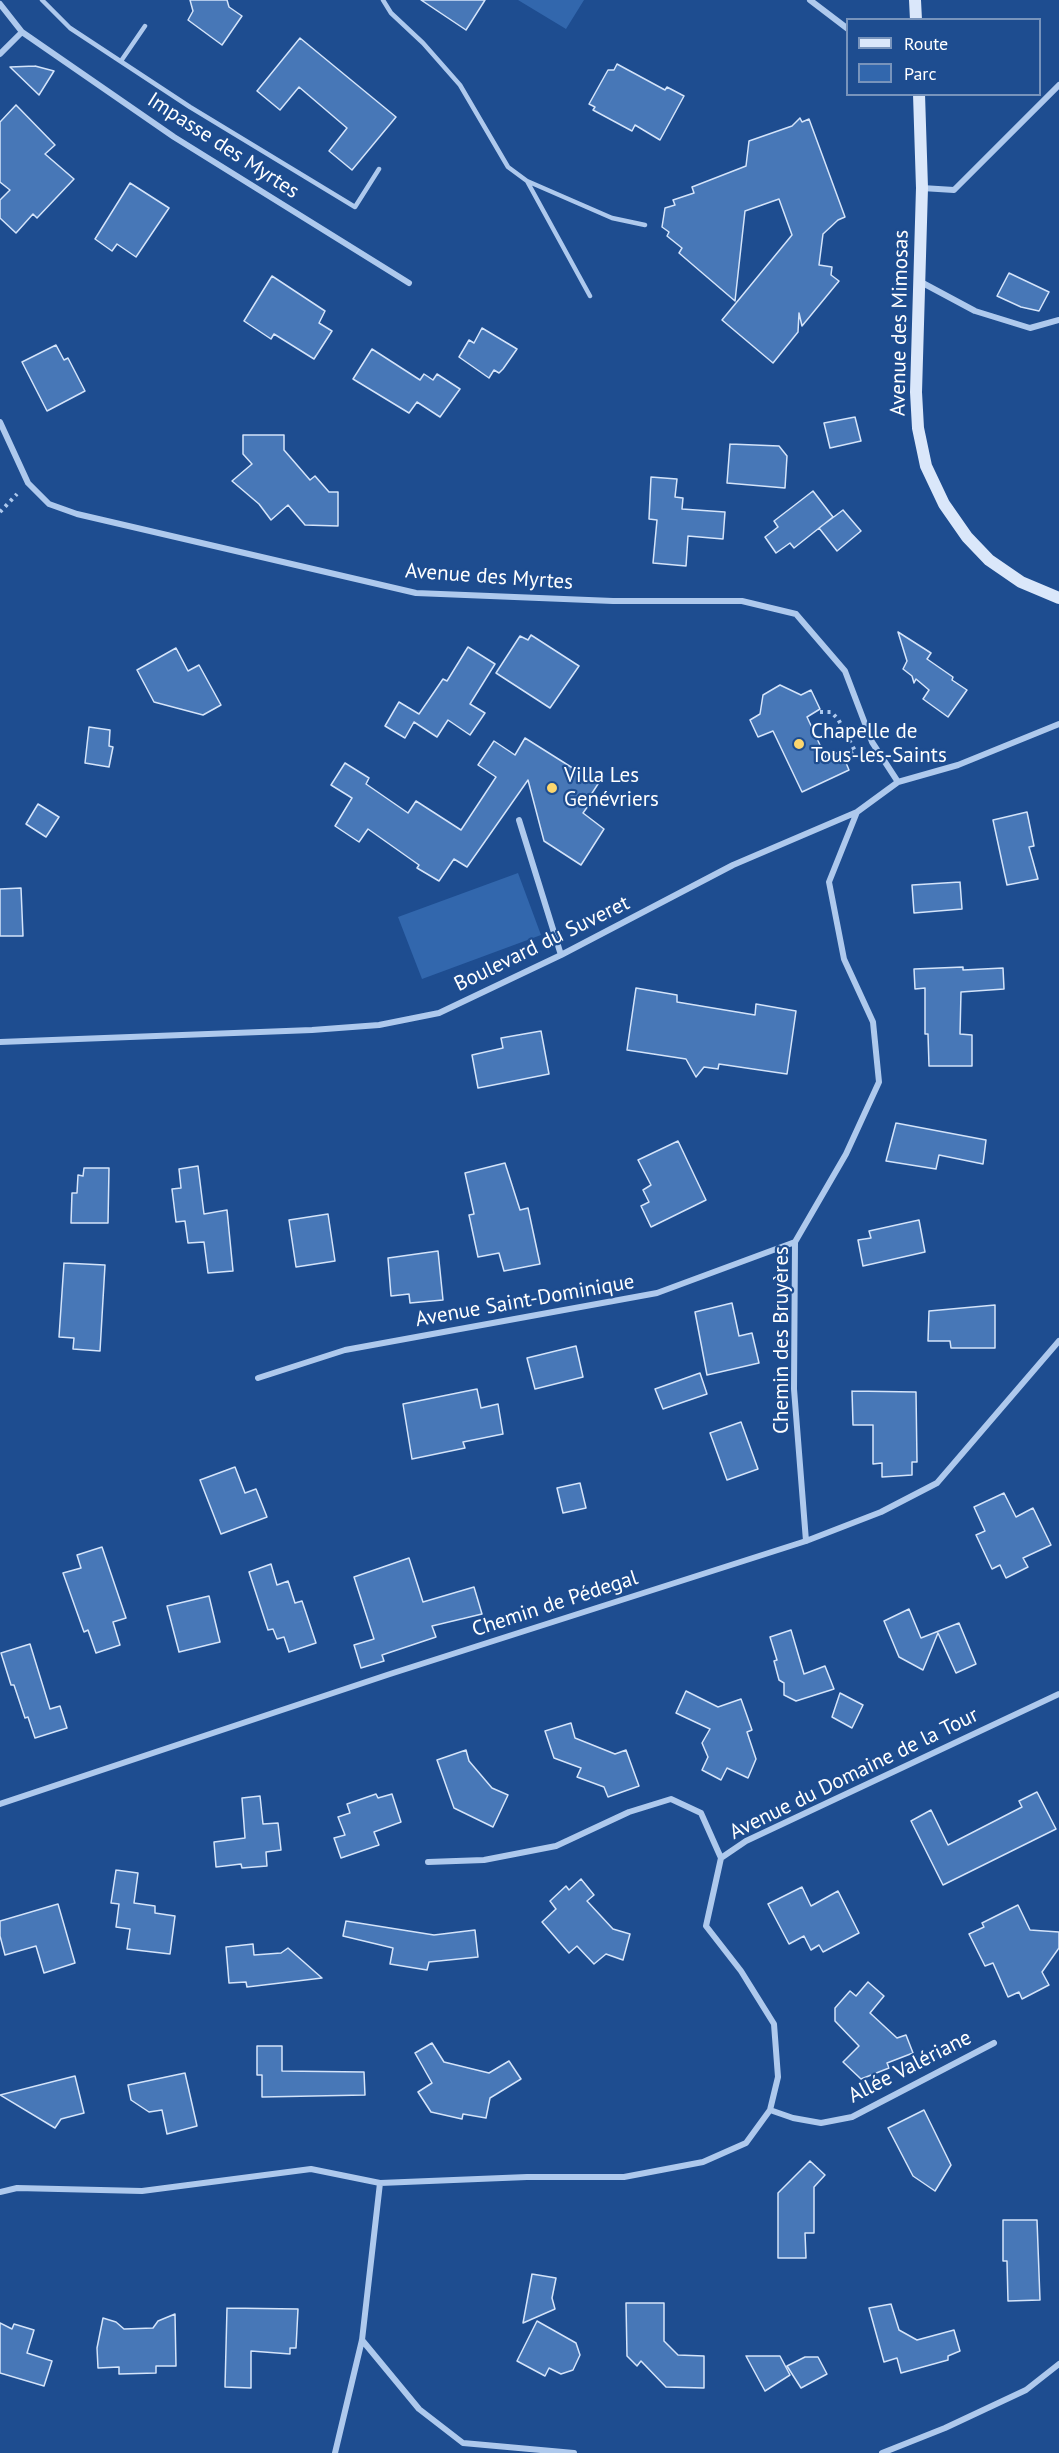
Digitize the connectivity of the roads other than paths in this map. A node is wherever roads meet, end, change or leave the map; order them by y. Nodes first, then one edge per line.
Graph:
1 (42, 0) edge
2 (384, 0) edge
3 (810, 0) edge
4 (915, 0) edge
5 (0, 4) edge
6 (916, 18) edge
7 (145, 26) dead end
8 (846, 27) edge
9 (22, 32) junction
10 (0, 54) edge
11 (121, 61) junction
12 (1059, 85) edge
13 (919, 96) edge
14 (379, 169) dead end
15 (527, 181) junction
16 (922, 188) junction
17 (645, 225) dead end
18 (919, 281) junction
19 (409, 283) dead end
20 (590, 296) dead end
21 (1059, 320) edge
22 (0, 422) edge
23 (1058, 598) edge
24 (1059, 724) edge
25 (898, 782) junction
26 (857, 812) junction
27 (519, 820) dead end
28 (561, 955) junction
29 (0, 1042) edge
30 (795, 1242) junction
31 (1059, 1341) edge
32 (258, 1378) dead end
33 (806, 1540) junction
34 (1059, 1694) edge
35 (0, 1804) edge
36 (721, 1858) junction
37 (428, 1862) dead end
38 (994, 2043) dead end
39 (770, 2110) junction
40 (380, 2183) junction
41 (0, 2192) edge
42 (362, 2340) junction
43 (1059, 2364) edge
44 (334, 2453) edge
45 (574, 2453) edge
46 (882, 2453) edge

1 - 11 lane
2 - 15 lane
3 - 8 street
4 - 6 street
5 - 9 street
7 - 11 lane
9 - 10 street
9 - 19 street, Impasse des Myrtes
11 - 14 lane
12 - 16 street
13 - 16 street, Avenue des Mimosas
15 - 17 lane
15 - 20 lane
16 - 18 street, Avenue des Mimosas
18 - 21 street
18 - 23 street, Avenue des Mimosas
22 - 25 street, Avenue des Myrtes
24 - 25 street, Boulevard du Suveret
25 - 26 street, Boulevard du Suveret
26 - 28 street, Boulevard du Suveret
26 - 30 street, Chemin des Bruyères
27 - 28 street
28 - 29 street, Boulevard du Suveret
30 - 32 street, Avenue Saint-Dominique
30 - 33 street, Chemin des Bruyères
31 - 33 street, Chemin de Pédegal
33 - 35 street, Chemin de Pédegal
34 - 36 street, Avenue du Domaine de la Tour
36 - 37 street
36 - 39 street, Avenue du Domaine de la Tour
38 - 39 street, Allée Valériane
39 - 40 street, Avenue du Domaine de la Tour
40 - 41 street, Avenue du Domaine de la Tour
40 - 42 street
42 - 44 street
42 - 45 street
43 - 46 street

